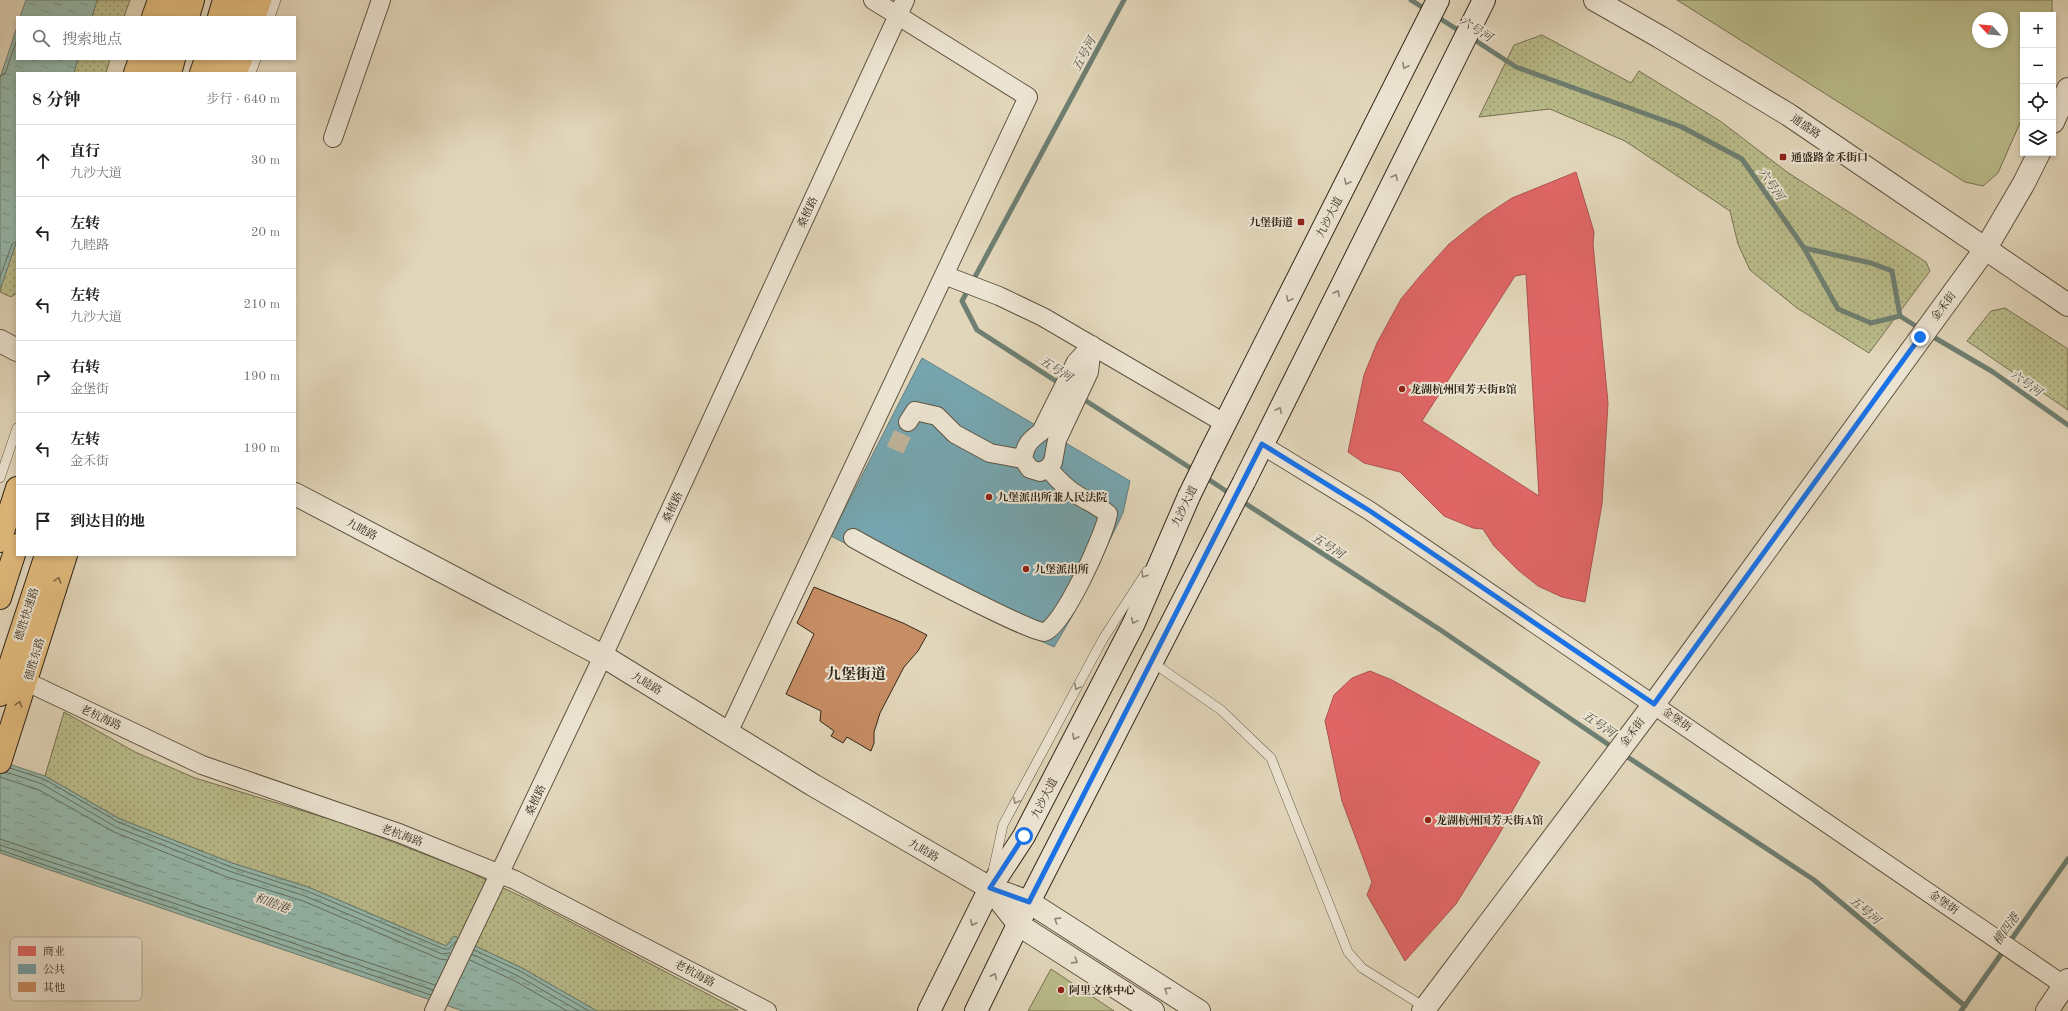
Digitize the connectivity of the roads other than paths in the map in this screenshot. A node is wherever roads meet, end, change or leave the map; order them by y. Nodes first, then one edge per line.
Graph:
1 (159, 0) edge
2 (175, 0) edge
3 (193, 0) edge
4 (224, 0) edge
5 (244, 0) edge
6 (260, 0) edge
7 (276, 0) edge
8 (381, 0) edge
9 (873, 0) edge
10 (1484, 0) edge
11 (1595, 0) edge
12 (1437, 2) edge
13 (901, 8) edge
14 (153, 16) edge
15 (169, 16) edge
16 (188, 16) edge
17 (219, 16) edge
18 (238, 16) edge
19 (254, 16) edge
20 (270, 16) edge
21 (140, 60) edge
22 (156, 60) edge
23 (174, 60) edge
24 (206, 60) edge
25 (225, 60) edge
26 (241, 60) edge
27 (256, 60) edge
28 (135, 72) edge
29 (151, 72) edge
30 (170, 72) edge
31 (201, 72) edge
32 (220, 72) edge
33 (236, 72) edge
34 (251, 72) edge
35 (2068, 89) edge
36 (2054, 120) edge
37 (333, 138) dead end
38 (2037, 156) edge
39 (1986, 248) junction
40 (944, 275) junction
41 (2068, 305) edge
42 (1092, 345) junction
43 (1066, 401) junction
44 (908, 422) tunnel mouth
45 (1226, 424) junction
46 (16, 431) edge
47 (1262, 444) junction
48 (1023, 459) junction
49 (1048, 468) junction
50 (0, 478) edge
51 (16, 491) edge
52 (296, 495) edge
53 (853, 538) dead end
54 (0, 540) edge
55 (16, 548) edge
56 (46, 556) edge
57 (52, 556) edge
58 (66, 556) edge
59 (34, 591) junction
60 (0, 598) edge
61 (603, 656) junction
62 (1152, 662) junction
63 (26, 682) junction
64 (0, 695) edge
65 (1654, 704) junction
66 (728, 733) junction
67 (0, 762) edge
68 (500, 874) junction
69 (990, 888) junction
70 (1029, 902) junction
71 (1019, 925) junction
72 (2067, 984) edge
73 (1424, 1009) edge
74 (434, 1011) edge
75 (767, 1011) edge
76 (929, 1011) edge
77 (976, 1011) edge
78 (1153, 1011) edge
79 (1199, 1011) edge
80 (2047, 1011) edge

1 - 14 main road
2 - 15 main road
3 - 16 main road
4 - 17 main road
5 - 18 main road
6 - 19 main road
7 - 20 lane
8 - 37 street
9 - 13 street
47 -> 10 street
11 - 39 street, 通盛路
12 -> 45 street, 九沙大道
13 - 40 street
13 - 61 street, 桑植路
21 - 28 main road
22 - 29 main road
23 - 30 main road
24 - 31 main road
25 - 32 main road
26 - 33 main road
27 - 34 lane
35 - 36 street
38 - 39 street, 金禾街
39 - 41 street, 通盛路
39 - 65 street, 金禾街
40 - 42 street
40 - 66 street
42 - 43 street
42 - 45 street
43 - 48 street
43 - 49 street
44 - 48 street
45 -> 69 street, 九沙大道, bridge
46 - 50 lane
47 - 62 street, bridge
47 - 65 street, 金堡街
48 - 49 street
49 - 53 street
51 - 54 main road
52 - 61 street, 九睦路
55 - 60 main road
56 - 59 main road, 德胜快速路
57 - 59 main road
63 -> 58 main road, 德胜东路
59 - 64 main road, 德胜快速路
61 - 66 street, 九睦路
61 - 68 street, 桑植路
62 - 70 street
62 - 73 lane
67 -> 63 main road, 德胜东路
63 - 68 street, 老杭海路
65 - 72 street, 金堡街
65 - 73 street, 金禾街
66 - 69 street, 九睦路
68 - 74 street, 桑植路
68 - 75 street, 老杭海路
69 - 70 street, 九睦路
69 - 71 street, 九睦路
69 -> 76 street, 九沙大道
70 - 71 street
79 -> 70 street, 九睦路
77 -> 71 street
71 -> 78 street, 九睦路
72 - 80 street

